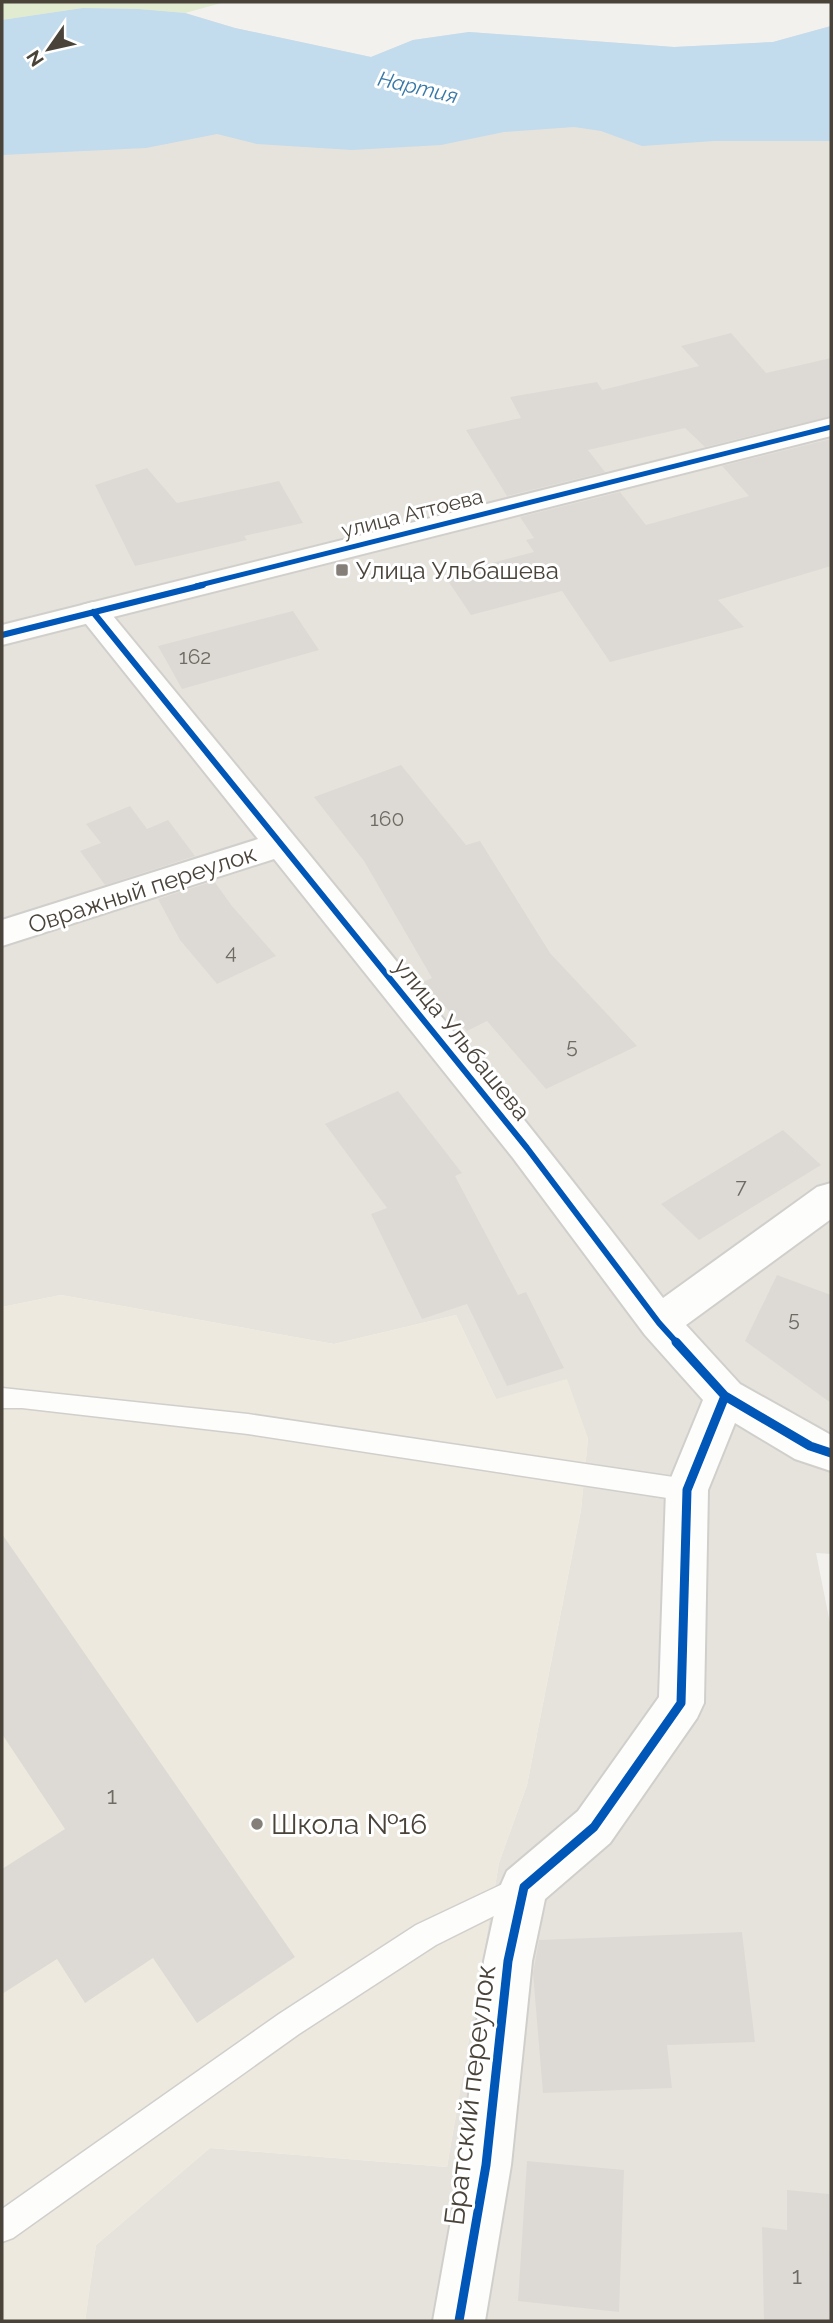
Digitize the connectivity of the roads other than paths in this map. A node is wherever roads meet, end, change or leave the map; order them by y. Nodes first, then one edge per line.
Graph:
1 (831, 426) edge
2 (93, 612) junction
3 (2, 635) edge
4 (281, 844) junction
5 (2, 933) edge
6 (831, 1198) edge
7 (659, 1323) junction
8 (725, 1396) junction
9 (2, 1398) edge
10 (831, 1453) edge
11 (687, 1490) junction
12 (524, 1887) junction
13 (2, 2227) edge
14 (459, 2321) edge

1 - 2 street, улица Аттоева
2 - 3 street, улица Аттоева
2 - 4 street, улица Ульбашева
4 - 5 street, Овражный переулок
4 - 7 street, улица Ульбашева
6 - 7 street
7 - 8 street, улица Ульбашева
8 - 10 street, улица Ульбашева
8 - 11 street
9 - 11 lane
11 - 12 street
12 - 13 lane
12 - 14 street, Братский переулок

